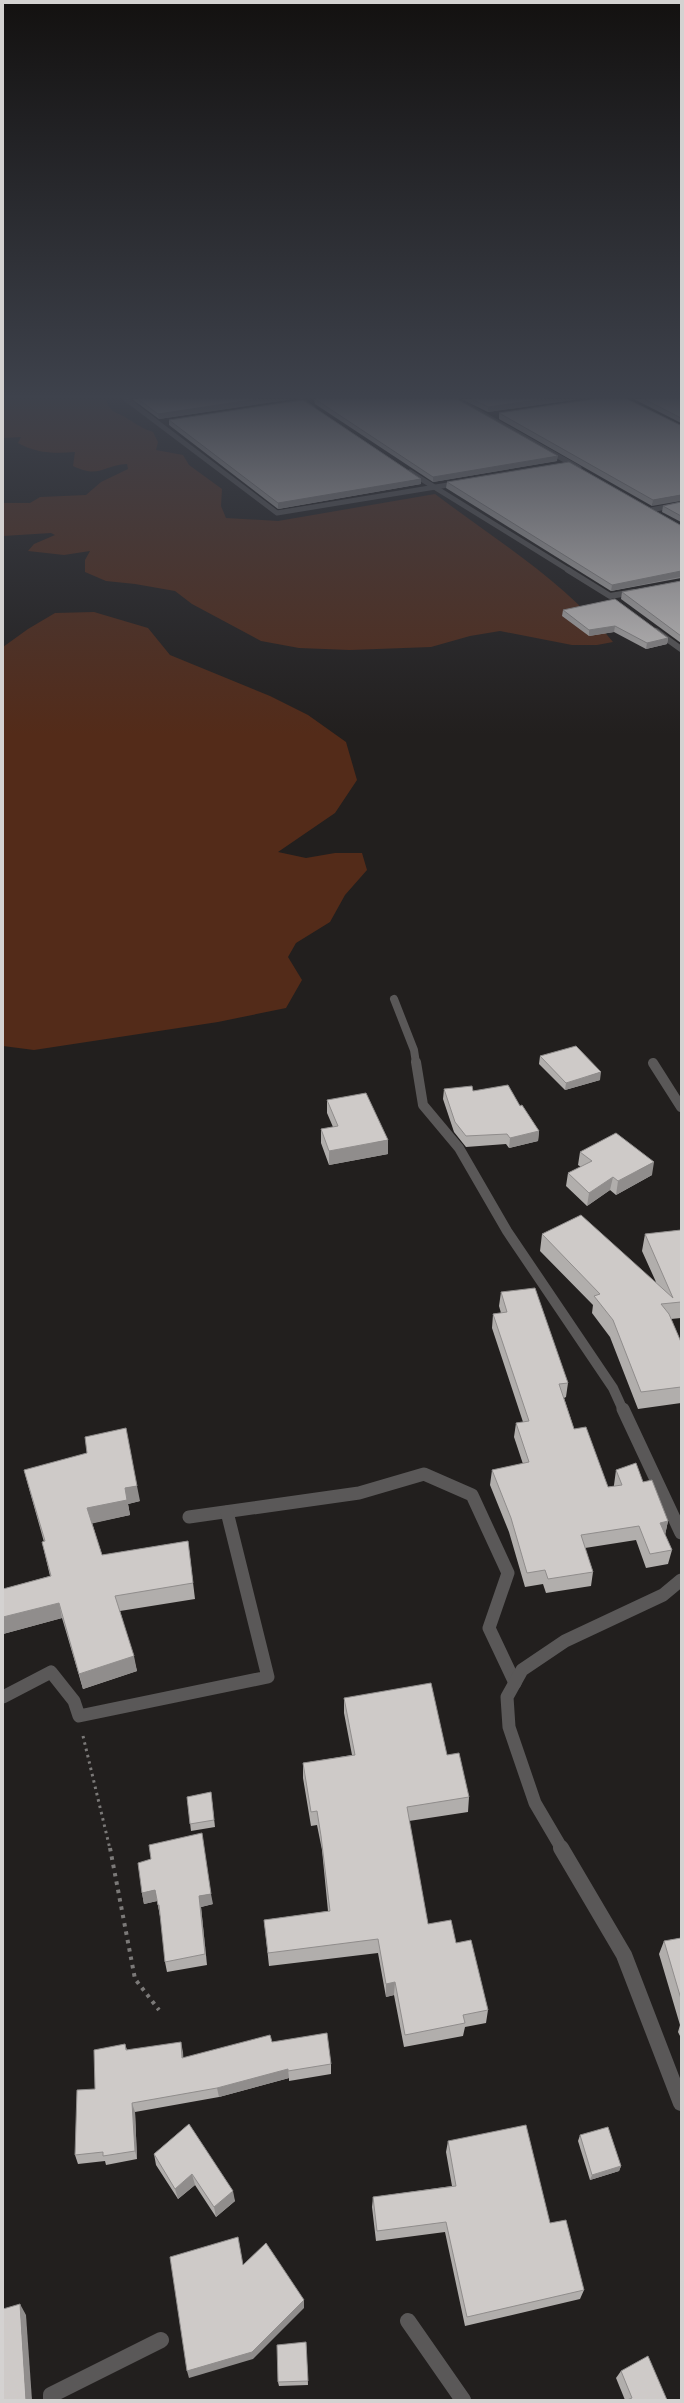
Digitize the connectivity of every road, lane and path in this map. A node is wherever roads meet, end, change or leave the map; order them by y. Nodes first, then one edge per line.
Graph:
1 (273, 511) edge
2 (294, 511) edge
3 (472, 511) edge
4 (653, 511) edge
5 (663, 517) edge
6 (638, 591) edge
7 (610, 596) junction
8 (616, 601) edge
9 (651, 627) edge
10 (681, 649) edge
11 (394, 999) dead end
12 (653, 1062) dead end
13 (681, 1107) edge
14 (227, 1512) junction
15 (189, 1517) dead end
16 (681, 1533) edge
17 (681, 1580) edge
18 (515, 1683) junction
19 (3, 1697) edge
20 (79, 1716) junction
21 (159, 2010) dead end
22 (681, 2103) edge
23 (408, 2321) dead end
24 (161, 2340) dead end
25 (51, 2400) edge
26 (463, 2400) edge

1 - 2 street
3 - 7 street
4 - 5 street
6 - 7 street
7 - 8 street
9 - 10 street
11 - 16 street
12 - 13 street
14 - 15 street
14 - 18 street
14 - 20 street
17 - 18 street
18 - 22 street
19 - 20 street
20 - 21 path
23 - 26 street
24 - 25 street

